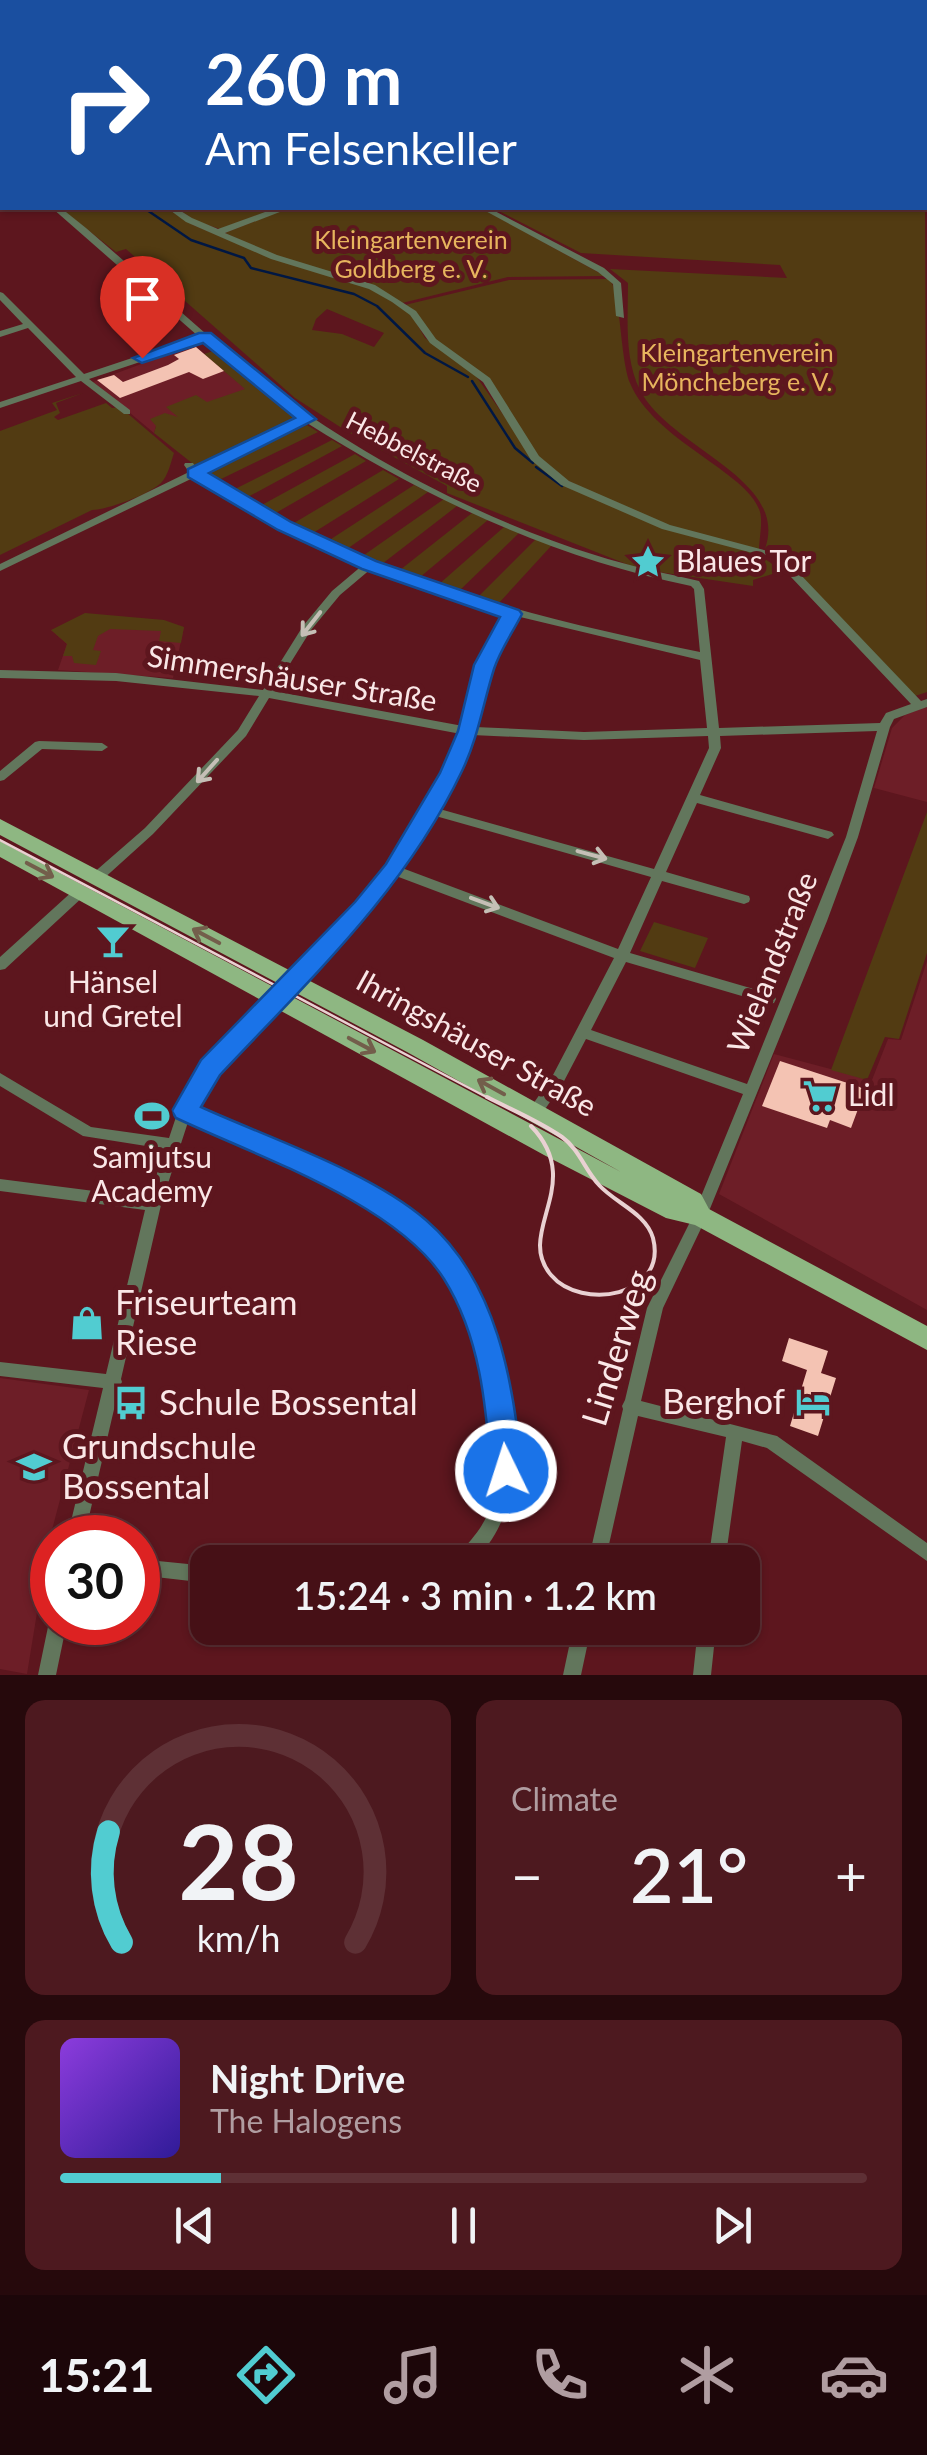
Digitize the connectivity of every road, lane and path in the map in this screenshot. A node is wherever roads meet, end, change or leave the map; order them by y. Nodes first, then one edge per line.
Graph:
1 (59, 210) edge
2 (175, 210) edge
3 (277, 210) edge
4 (488, 210) edge
5 (219, 232) junction
6 (0, 295) edge
7 (621, 316) dead end
8 (29, 325) junction
9 (0, 334) edge
10 (205, 337) junction
11 (82, 378) junction
12 (0, 405) edge
13 (128, 412) dead end
14 (307, 419) junction
15 (192, 469) junction
16 (764, 554) dead end
17 (369, 565) junction
18 (0, 568) edge
19 (795, 576) dead end
20 (512, 614) junction
21 (705, 658) junction
22 (0, 674) edge
23 (265, 693) junction
24 (923, 704) edge
25 (884, 727) junction
26 (468, 731) junction
27 (713, 734) junction
28 (102, 747) dead end
29 (0, 776) edge
30 (695, 798) junction
31 (431, 810) junction
32 (0, 826) edge
33 (828, 834) dead end
34 (0, 848) edge
35 (394, 870) junction
36 (658, 874) junction
37 (88, 885) junction
38 (744, 899) dead end
39 (622, 956) junction
40 (0, 965) edge
41 (284, 990) junction
42 (769, 999) dead end
43 (582, 1032) junction
44 (0, 1079) edge
45 (751, 1090) junction
46 (185, 1111) junction
47 (536, 1112) junction
48 (172, 1144) junction
49 (0, 1184) edge
50 (154, 1205) junction
51 (700, 1216) junction
52 (927, 1339) edge
53 (0, 1369) edge
54 (114, 1382) junction
55 (630, 1406) junction
56 (735, 1434) junction
57 (81, 1515) edge
58 (482, 1545) edge
59 (600, 1545) edge
60 (719, 1545) edge
61 (927, 1553) edge
62 (160, 1570) edge
63 (190, 1573) edge
64 (53, 1645) edge
65 (578, 1645) edge
66 (705, 1645) edge
67 (47, 1675) edge
68 (572, 1675) edge
69 (702, 1675) edge

1 - 10 street, Hebbelstraße
2 - 5 street
3 - 5 street
4 - 7 street
5 - 16 street
6 - 8 street
8 - 9 street
8 - 11 street
10 - 11 street
10 - 14 street, Hebbelstraße
11 - 12 street
11 - 13 street
14 - 15 street
14 - 21 street, Hebbelstraße
15 - 17 street
15 - 18 street
17 - 20 street
17 -> 23 street
19 - 24 street
20 - 21 street
20 - 26 street
21 - 27 street
22 - 23 street, Simmershäuser Straße
23 - 26 street, Simmershäuser Straße
23 -> 37 street
24 - 25 street, Simmershäuser Straße
25 - 27 street, Simmershäuser Straße
25 - 45 street, Wielandstraße
26 - 27 street, Simmershäuser Straße
26 - 31 street
27 - 30 street
28 - 29 street
30 - 33 street
30 - 36 street
31 - 35 street
31 -> 36 street
32 - 37 main road, Ihringshäuser Straße
34 -> 37 main road, Ihringshäuser Straße
35 -> 39 street
35 - 41 street
36 - 38 street
36 - 39 street
37 - 40 street
37 - 41 main road, Ihringshäuser Straße
39 - 42 street
39 - 43 street
41 - 46 street
47 -> 41 main road, Ihringshäuser Straße
41 -> 51 main road, Ihringshäuser Straße
43 - 45 street
43 - 47 street
44 - 48 street
45 - 51 street, Wielandstraße
46 - 48 street
46 - 58 street
47 - 51 main road, Ihringshäuser Straße
48 - 50 street
49 - 50 street
50 - 54 street
51 - 52 main road, Ihringshäuser Straße
51 - 55 street, Linderweg
53 - 54 street
54 - 57 street
55 - 56 street
55 - 59 street, Linderweg
56 - 60 street
56 - 61 street
62 - 63 street
64 - 67 street
65 - 68 street
66 - 69 street

